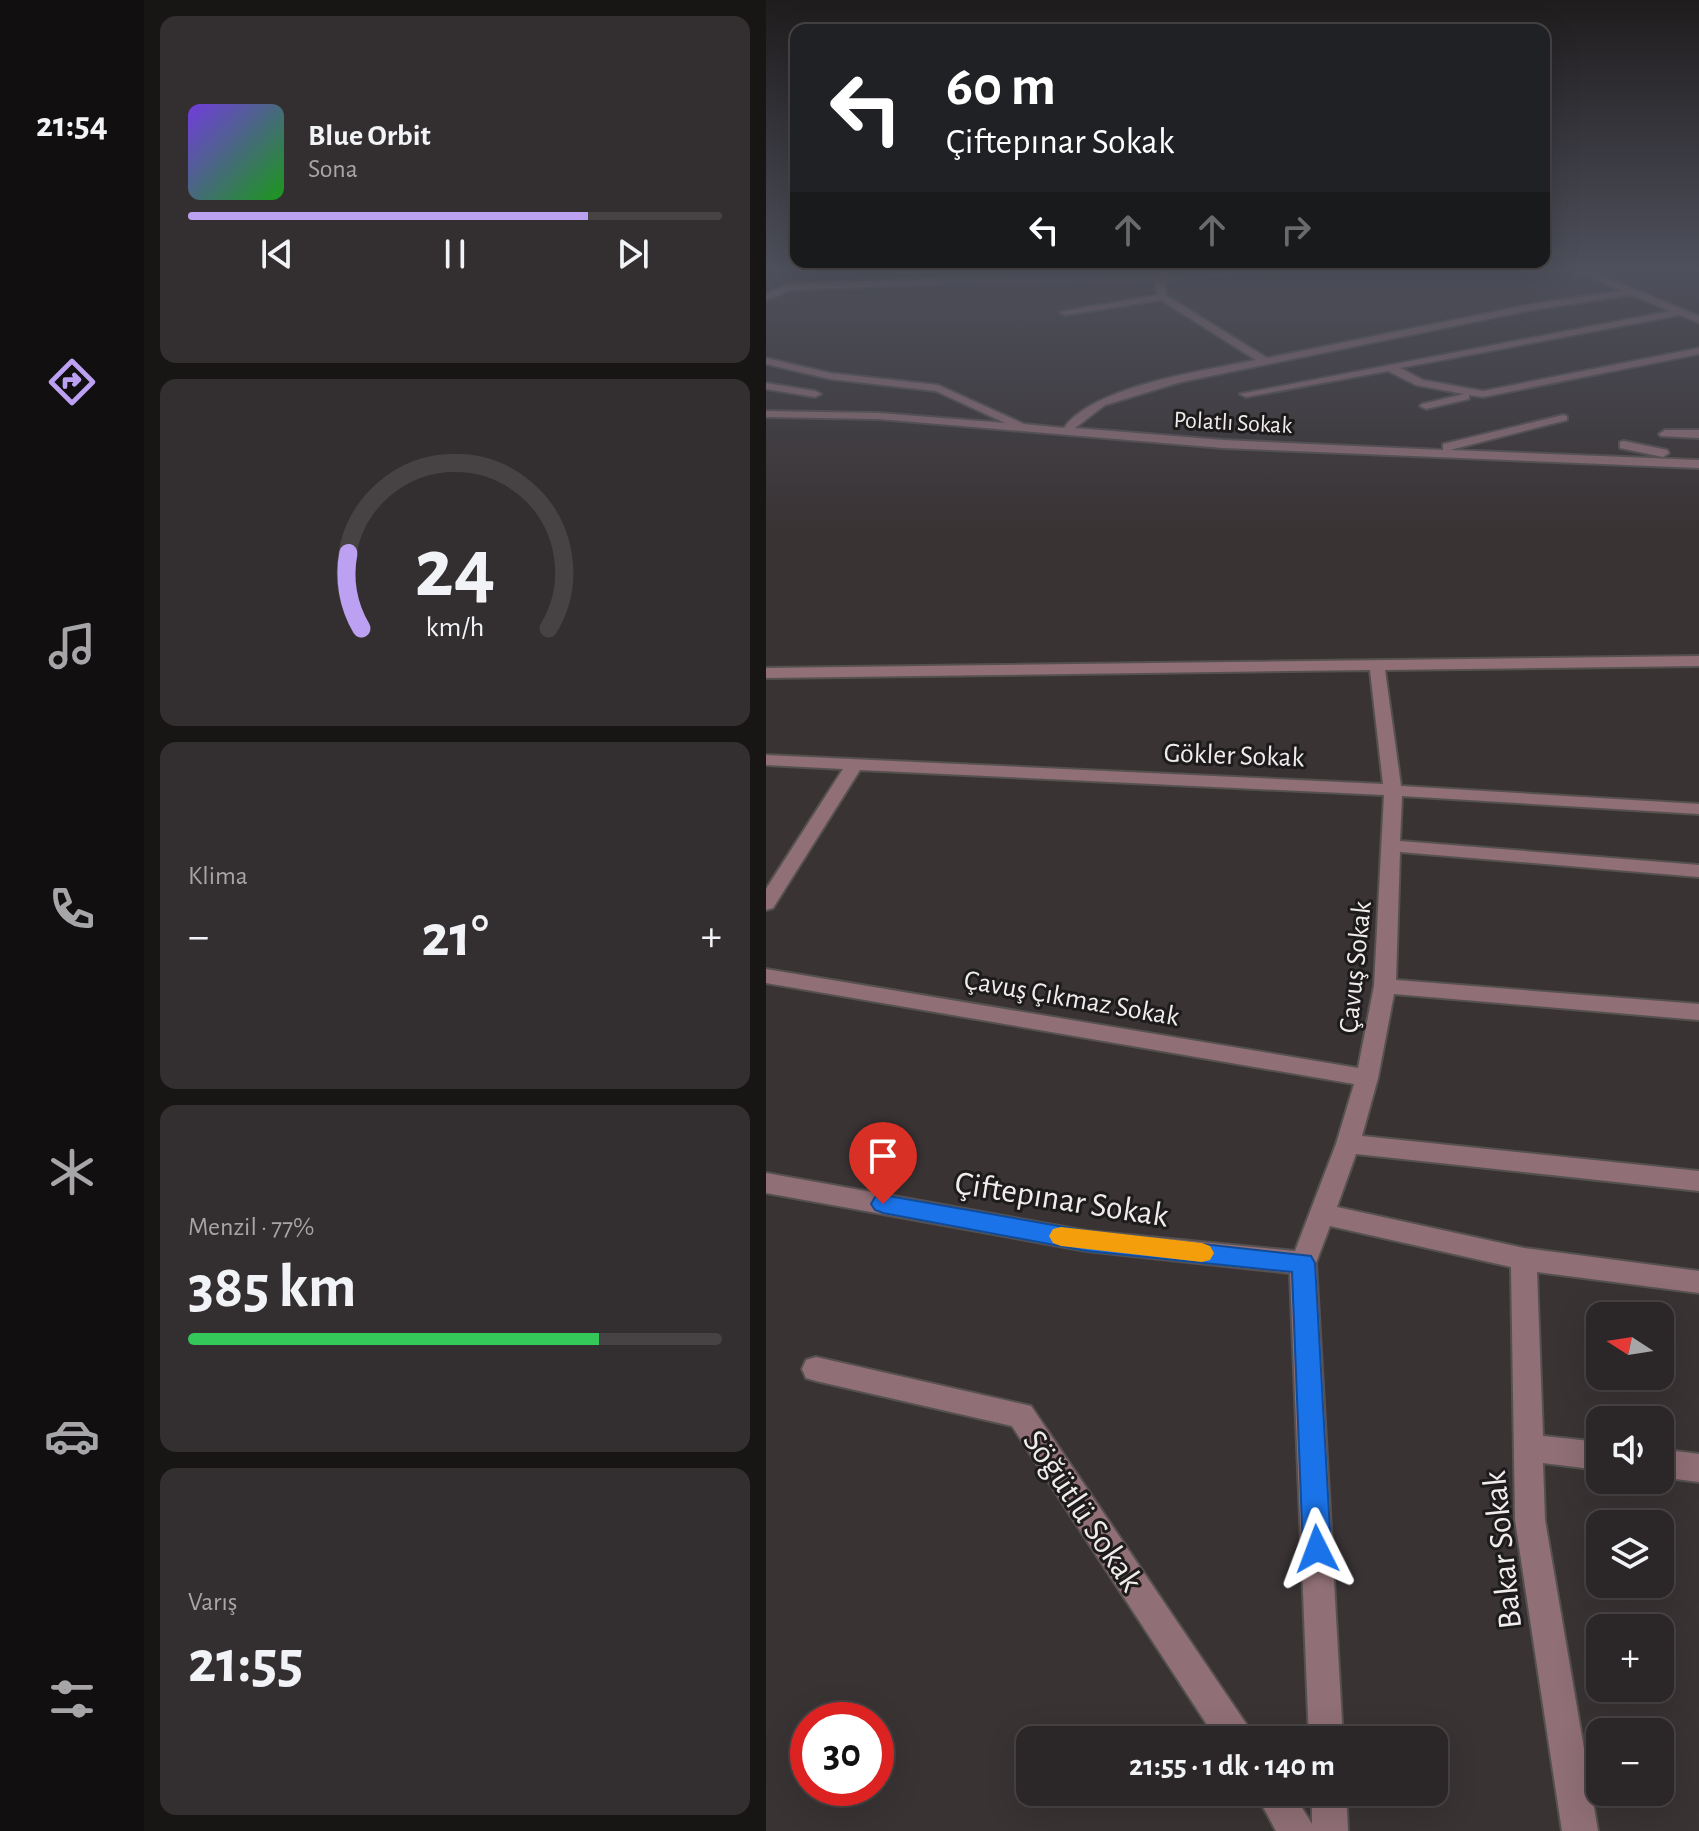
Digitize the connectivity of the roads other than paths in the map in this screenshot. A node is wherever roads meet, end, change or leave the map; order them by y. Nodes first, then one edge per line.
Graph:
1 (1260, 356) edge
2 (1296, 356) edge
3 (1451, 356) edge
4 (1672, 356) edge
5 (766, 361) edge
6 (1269, 362) junction
7 (1299, 367) dead end
8 (1391, 368) junction
9 (1312, 371) dead end
10 (830, 376) junction
11 (1339, 377) junction
12 (766, 386) edge
13 (815, 394) junction
14 (1246, 394) dead end
15 (1483, 394) junction
16 (1426, 406) dead end
17 (766, 414) edge
18 (804, 414) junction
19 (1563, 418) dead end
20 (1030, 430) junction
21 (1066, 433) junction
22 (1665, 434) dead end
23 (1699, 434) edge
24 (1624, 445) dead end
25 (1425, 452) junction
26 (1699, 462) edge
27 (1699, 661) edge
28 (1377, 666) junction
29 (766, 673) edge
30 (766, 760) edge
31 (855, 765) junction
32 (1393, 791) junction
33 (1699, 809) edge
34 (1393, 846) junction
35 (1699, 871) edge
36 (766, 904) edge
37 (766, 976) edge
38 (1385, 986) junction
39 (1699, 1012) edge
40 (1367, 1078) junction
41 (1348, 1144) junction
42 (1699, 1181) edge
43 (766, 1183) edge
44 (1323, 1214) junction
45 (1524, 1259) junction
46 (1303, 1263) junction
47 (1699, 1282) edge
48 (816, 1369) dead end
49 (1528, 1448) junction
50 (1586, 1454) edge
51 (1674, 1465) edge
52 (1699, 1468) edge
53 (1228, 1726) edge
54 (1325, 1726) edge
55 (1281, 1806) edge
56 (1329, 1806) edge
57 (1297, 1831) edge
58 (1330, 1831) edge
59 (1580, 1831) edge

1 - 6 street
2 - 6 street
3 - 8 street
4 - 15 street
5 - 10 street
6 - 7 street
6 - 21 street
8 - 11 street
8 - 15 street
9 - 11 street
10 - 13 street
10 - 20 street
11 - 14 street
12 - 13 street
13 - 18 street
15 - 16 street
17 - 18 street, Polatlı Sokak
18 - 20 street, Polatlı Sokak
19 - 25 street
20 - 21 street, Polatlı Sokak
21 - 25 street, Polatlı Sokak
22 - 23 street
24 - 26 street
25 - 26 street, Polatlı Sokak
27 - 28 street
28 - 29 street
28 - 32 street, Çavuş Sokak
30 - 31 street, Gökler Sokak
31 - 32 street, Gökler Sokak
31 - 36 street
32 - 33 street, Gökler Sokak
32 - 34 street, Çavuş Sokak
34 - 35 street
34 - 38 street, Çavuş Sokak
37 - 40 street, Çavuş Çıkmaz Sokak
38 - 39 street
38 - 40 street, Çavuş Sokak
40 - 41 street, Çavuş Sokak
41 - 42 street
41 - 44 street, Çavuş Sokak
43 - 46 street, Çiftepınar Sokak
44 - 45 street
44 - 46 street, Çavuş Sokak
45 - 47 street
45 - 49 street, Bakar Sokak
46 - 54 street
48 - 53 street, Söğütlü Sokak
49 - 50 street
49 - 59 street, Bakar Sokak
51 - 52 street
55 - 57 street
56 - 58 street

